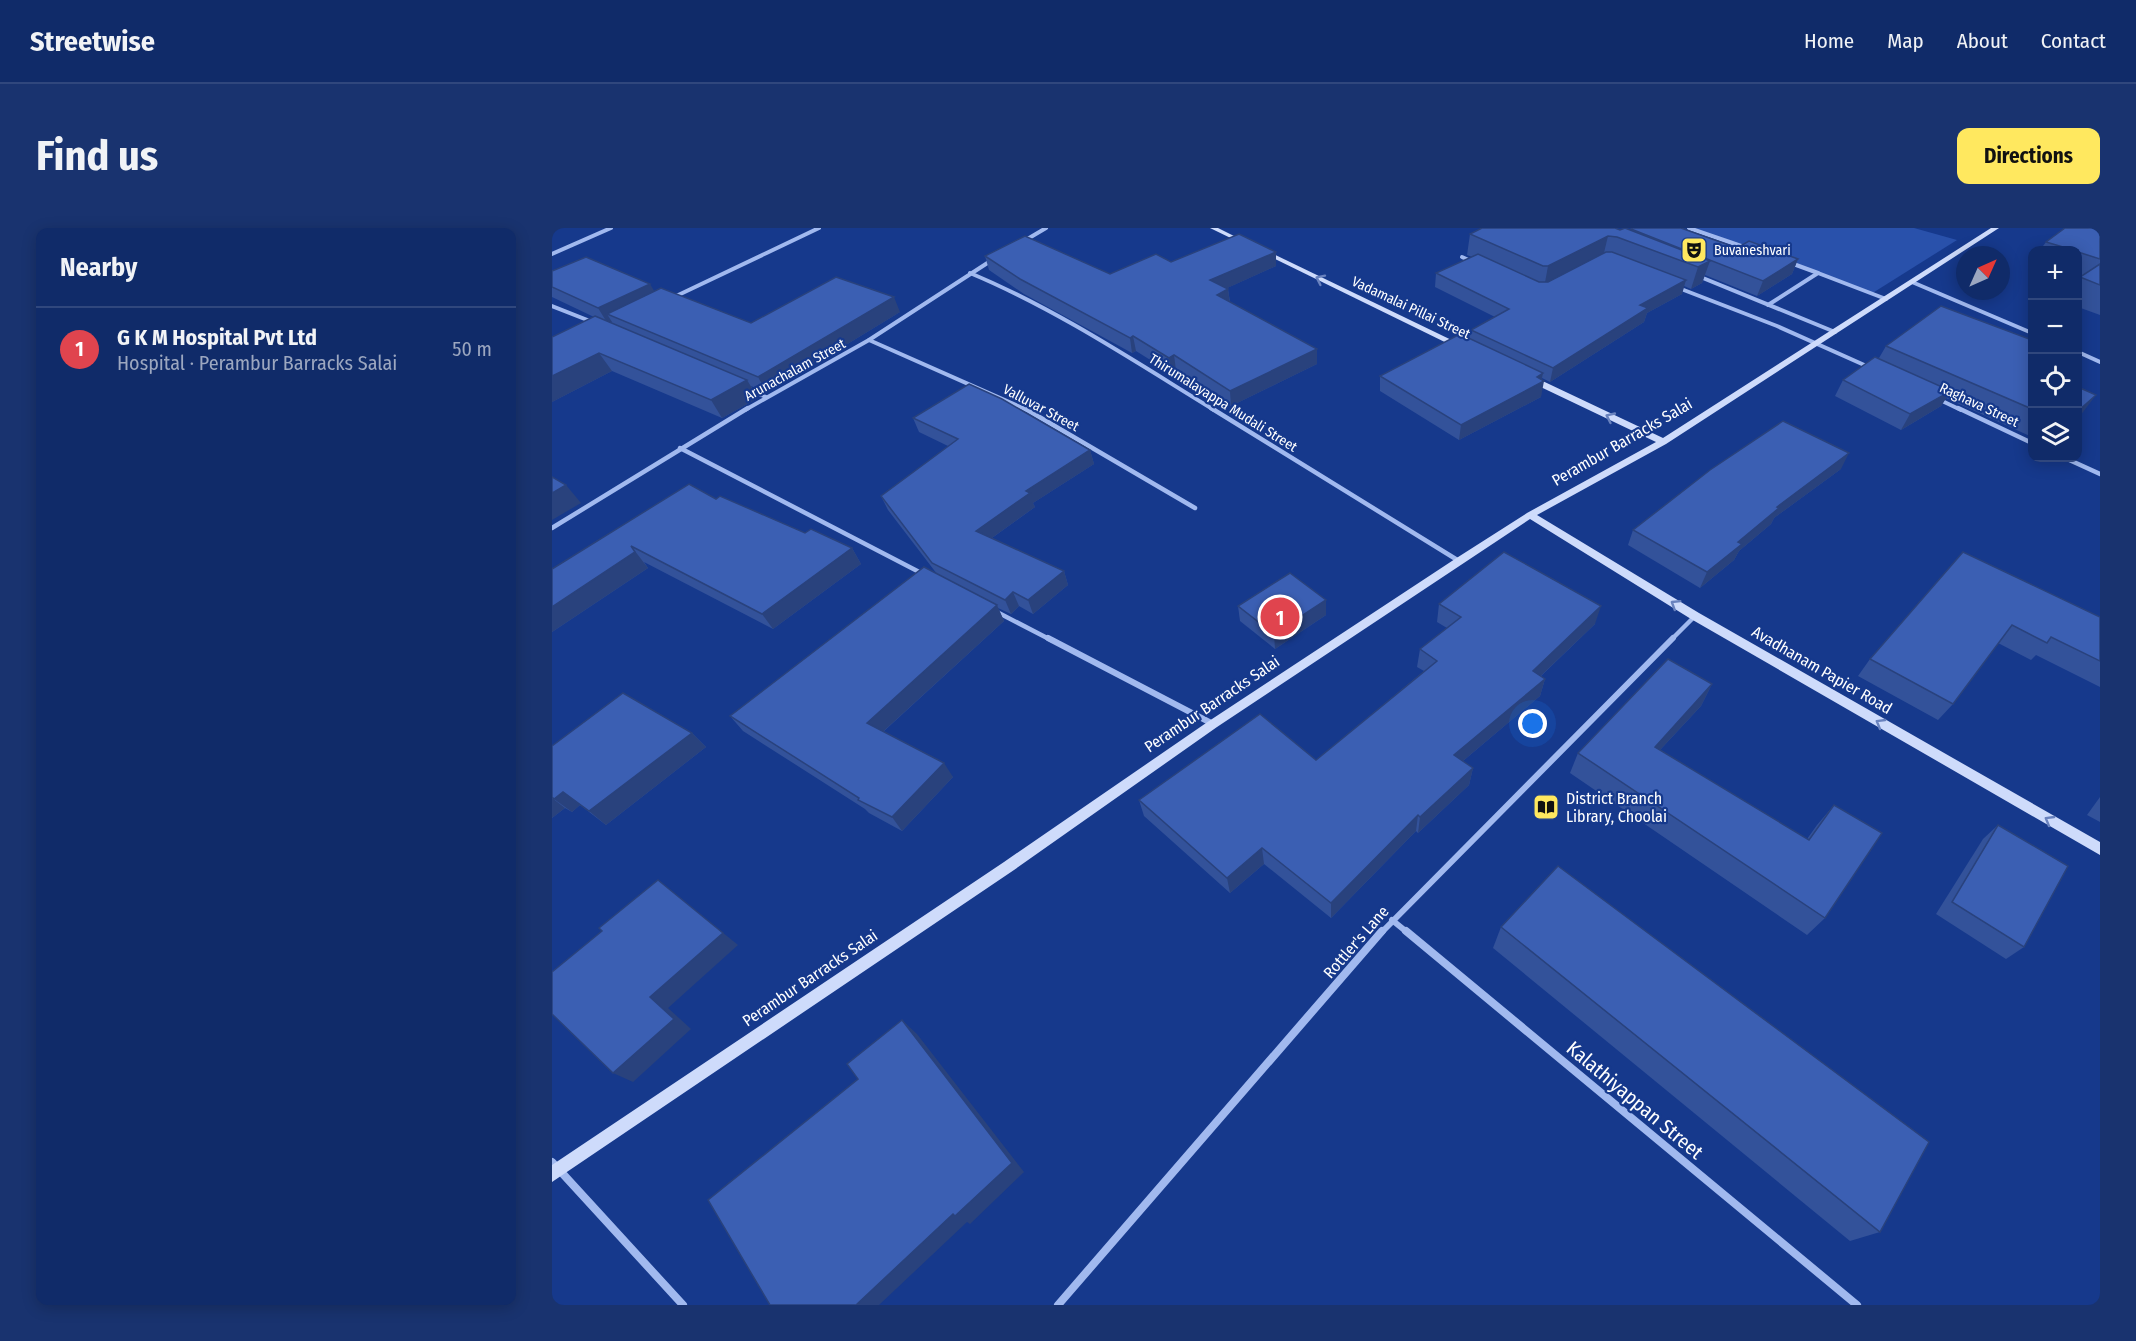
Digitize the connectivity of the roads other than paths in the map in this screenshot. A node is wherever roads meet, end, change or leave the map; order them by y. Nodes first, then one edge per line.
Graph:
1 (611, 228) edge
2 (819, 228) edge
3 (1045, 228) edge
4 (1213, 228) edge
5 (1689, 228) edge
6 (1996, 228) edge
7 (1017, 245) edge
8 (1753, 250) edge
9 (552, 254) edge
10 (998, 256) edge
11 (1462, 257) dead end
12 (1785, 261) edge
13 (1484, 267) edge
14 (970, 273) junction
15 (1818, 273) junction
16 (1693, 274) edge
17 (1912, 282) junction
18 (1672, 285) edge
19 (671, 298) edge
20 (1886, 298) junction
21 (1768, 305) junction
22 (552, 306) edge
23 (596, 324) edge
24 (2028, 331) edge
25 (1835, 332) junction
26 (869, 340) junction
27 (1817, 343) junction
28 (1471, 351) edge
29 (2082, 354) edge
30 (2100, 362) edge
31 (1882, 373) edge
32 (1524, 376) edge
33 (745, 388) edge
34 (766, 397) junction
35 (1936, 398) edge
36 (2028, 440) edge
37 (1663, 442) junction
38 (680, 448) junction
39 (2074, 462) edge
40 (2100, 474) edge
41 (1195, 508) dead end
42 (1530, 514) junction
43 (552, 528) edge
44 (1459, 561) junction
45 (936, 581) edge
46 (989, 608) edge
47 (1695, 616) junction
48 (1213, 724) junction
49 (2100, 849) edge
50 (1392, 921) junction
51 (554, 1169) edge
52 (683, 1305) edge
53 (1058, 1305) edge
54 (1857, 1305) edge

1 - 9 street
2 - 19 street
3 - 7 street
28 -> 4 main road, Vadamalai Pillai Street
5 - 8 street
6 - 17 main road, Perambur Barracks Salai
10 - 14 street, Arunachalam Street
11 - 13 street
12 - 15 street
14 - 26 street, Arunachalam Street
14 - 44 street, Thirumalayappa Mudali Street
15 - 20 street
15 - 21 street
16 - 21 street
17 - 20 main road, Perambur Barracks Salai
17 - 24 street
18 - 27 street
20 - 25 main road, Perambur Barracks Salai
21 - 25 street
22 - 23 street
25 - 27 main road, Perambur Barracks Salai
26 - 34 street, Arunachalam Street
26 - 41 street, Valluvar Street
27 - 31 street
27 - 37 main road, Perambur Barracks Salai
29 - 30 street
37 -> 32 main road
33 - 34 street
34 - 38 street, Arunachalam Street
35 - 36 street, Raghava Street
37 - 42 main road, Perambur Barracks Salai
38 - 43 street, Arunachalam Street
38 - 45 street
39 - 40 street
42 - 44 main road, Perambur Barracks Salai
47 -> 42 main road, Avadhanam Papier Road
44 - 48 main road, Perambur Barracks Salai
46 - 48 street
49 -> 47 main road, Avadhanam Papier Road
47 - 50 street, Rottler's Lane
48 - 51 main road, Perambur Barracks Salai
50 - 53 street, Rottler's Lane
50 - 54 street, Kalathiyappan Street
51 - 52 street

